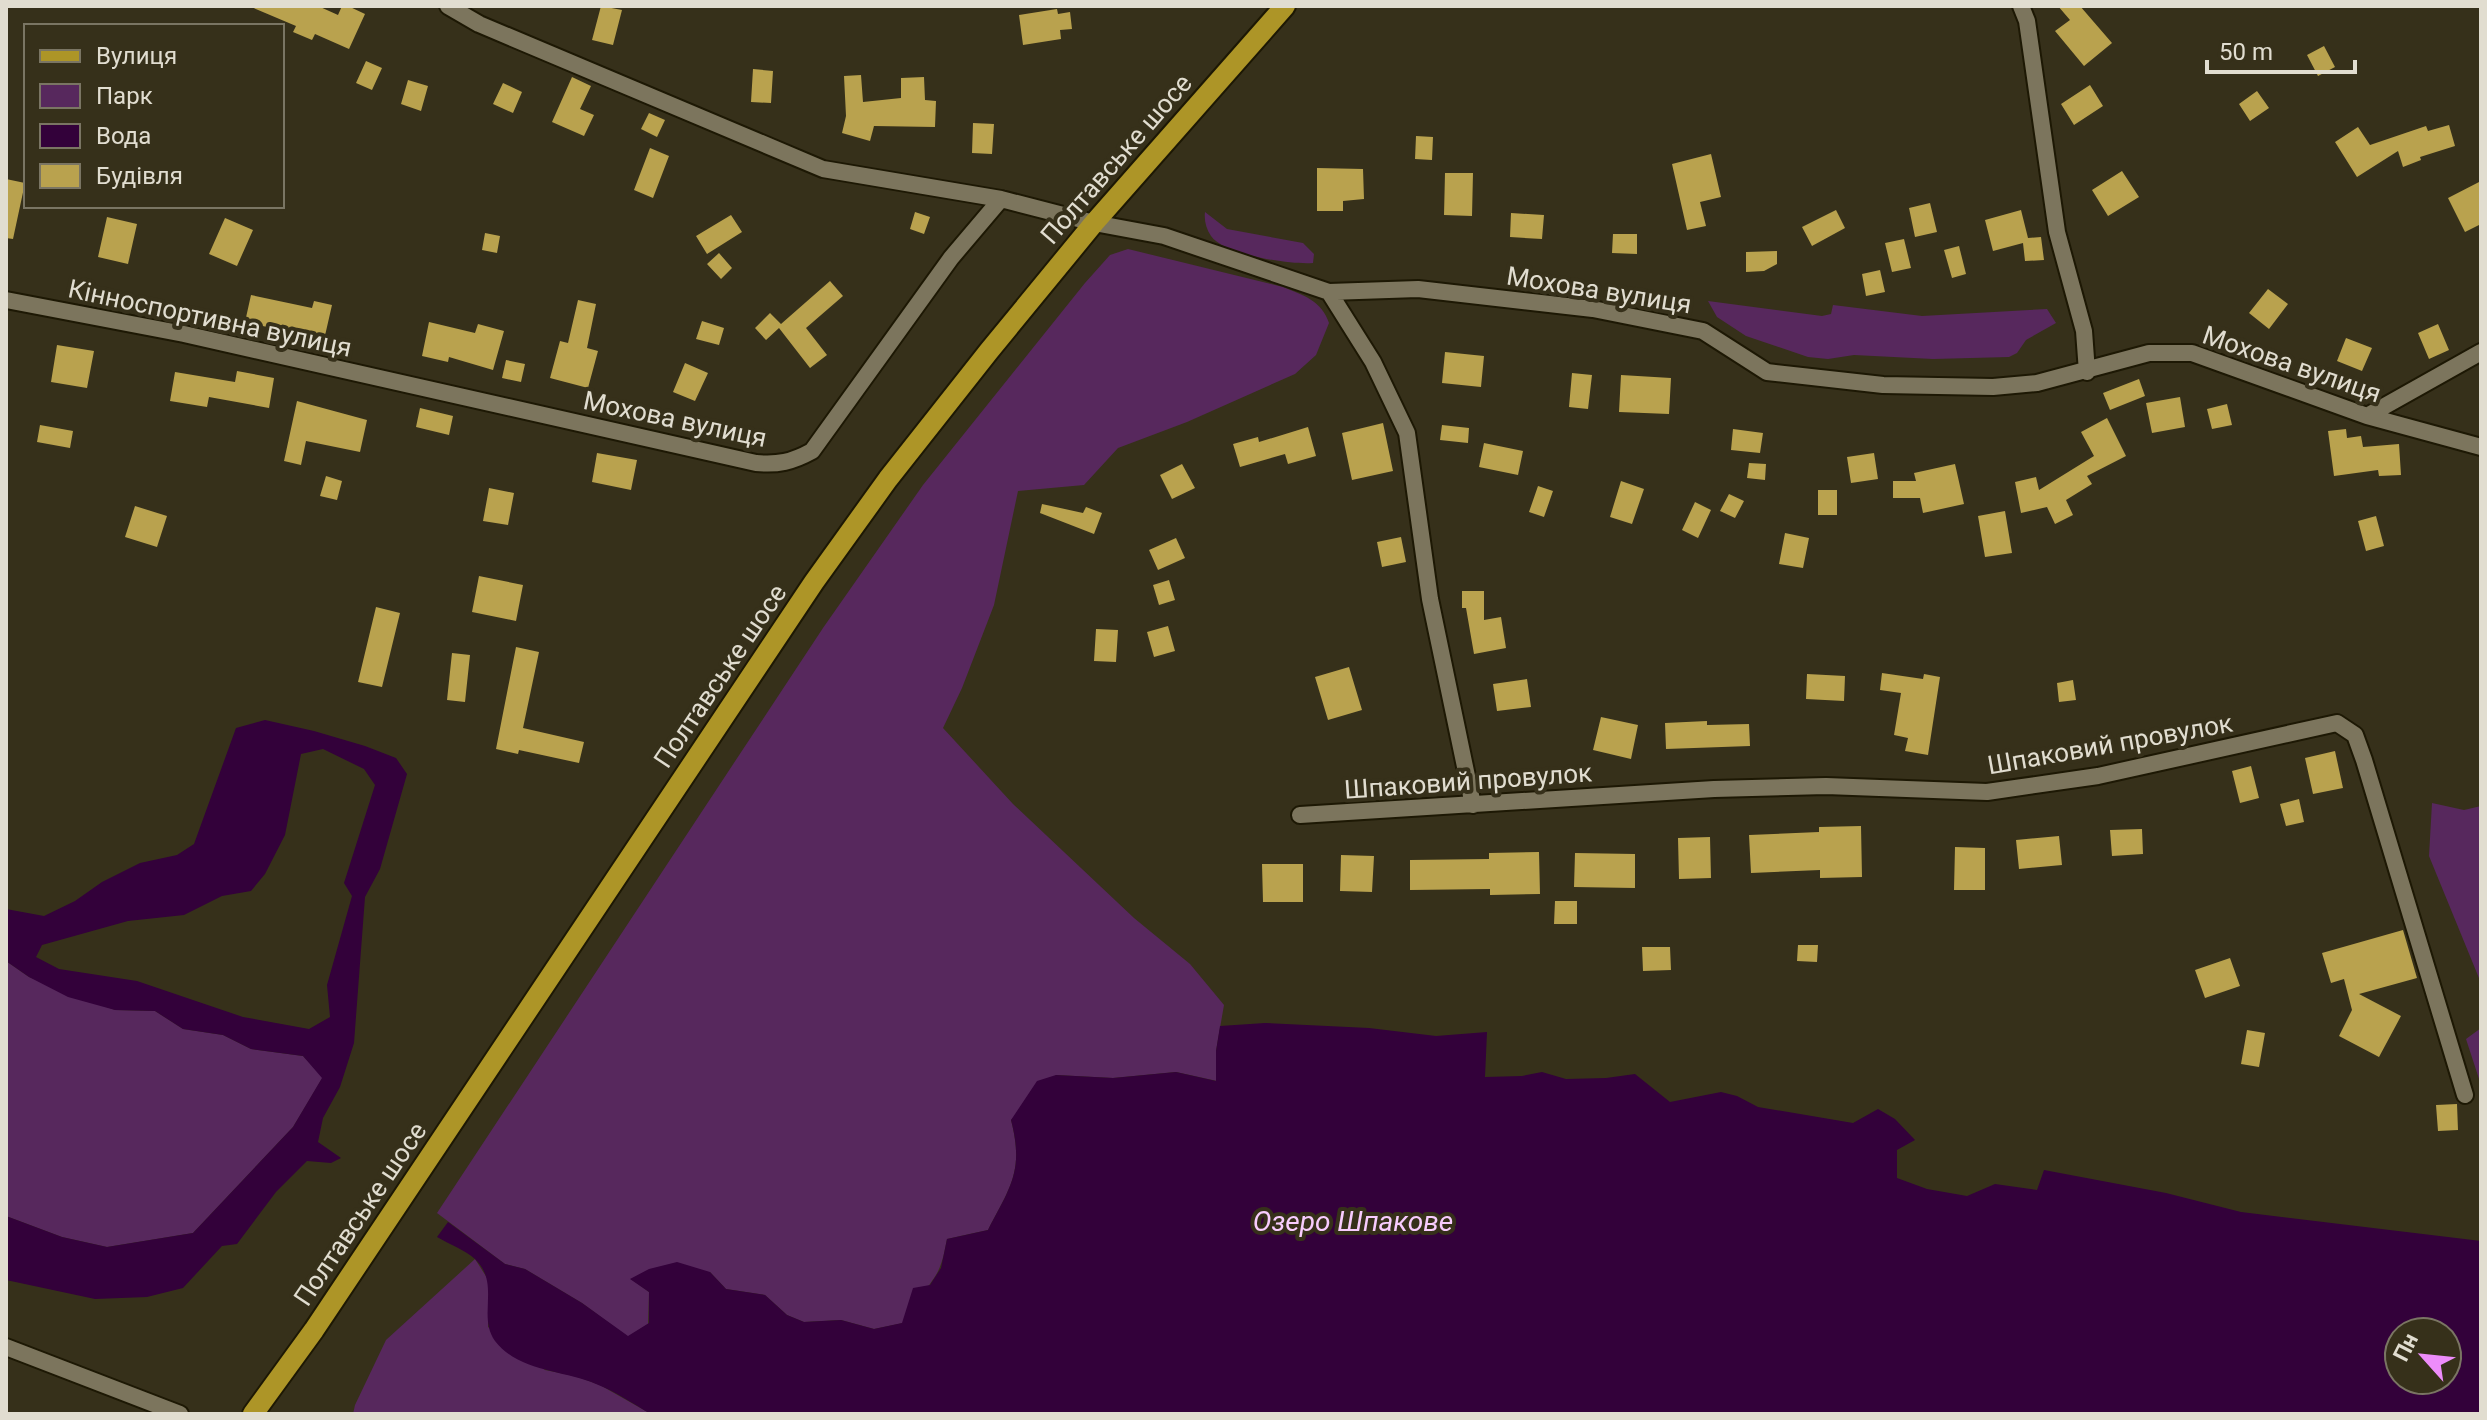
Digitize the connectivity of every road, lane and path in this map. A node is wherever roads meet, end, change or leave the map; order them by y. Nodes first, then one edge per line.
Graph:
1 (448, 6) edge
2 (1285, 6) edge
3 (2021, 6) edge
4 (1001, 199) junction
5 (1094, 223) junction
6 (1329, 292) junction
7 (6, 300) edge
8 (2481, 352) edge
9 (2087, 372) junction
10 (405, 383) joint
11 (2367, 416) junction
12 (2481, 447) edge
13 (1473, 805) junction
14 (1300, 815) dead end
15 (2465, 1095) dead end
16 (6, 1347) edge
17 (180, 1414) edge
18 (253, 1414) edge

1 - 4 street, Мохова вулиця
2 - 5 main road, Полтавське шосе
3 - 9 street
4 - 5 street, Мохова вулиця
4 - 10 street, Мохова вулиця
5 - 6 street, Мохова вулиця
5 - 18 main road, Полтавське шосе
6 - 9 street, Мохова вулиця
6 - 13 street
7 - 10 street, Кінноспортивна вулиця
8 - 11 street
9 - 11 street, Мохова вулиця
11 - 12 street, Мохова вулиця
13 - 14 street, Шпаковий провулок
13 - 15 street, Шпаковий провулок
16 - 17 street

